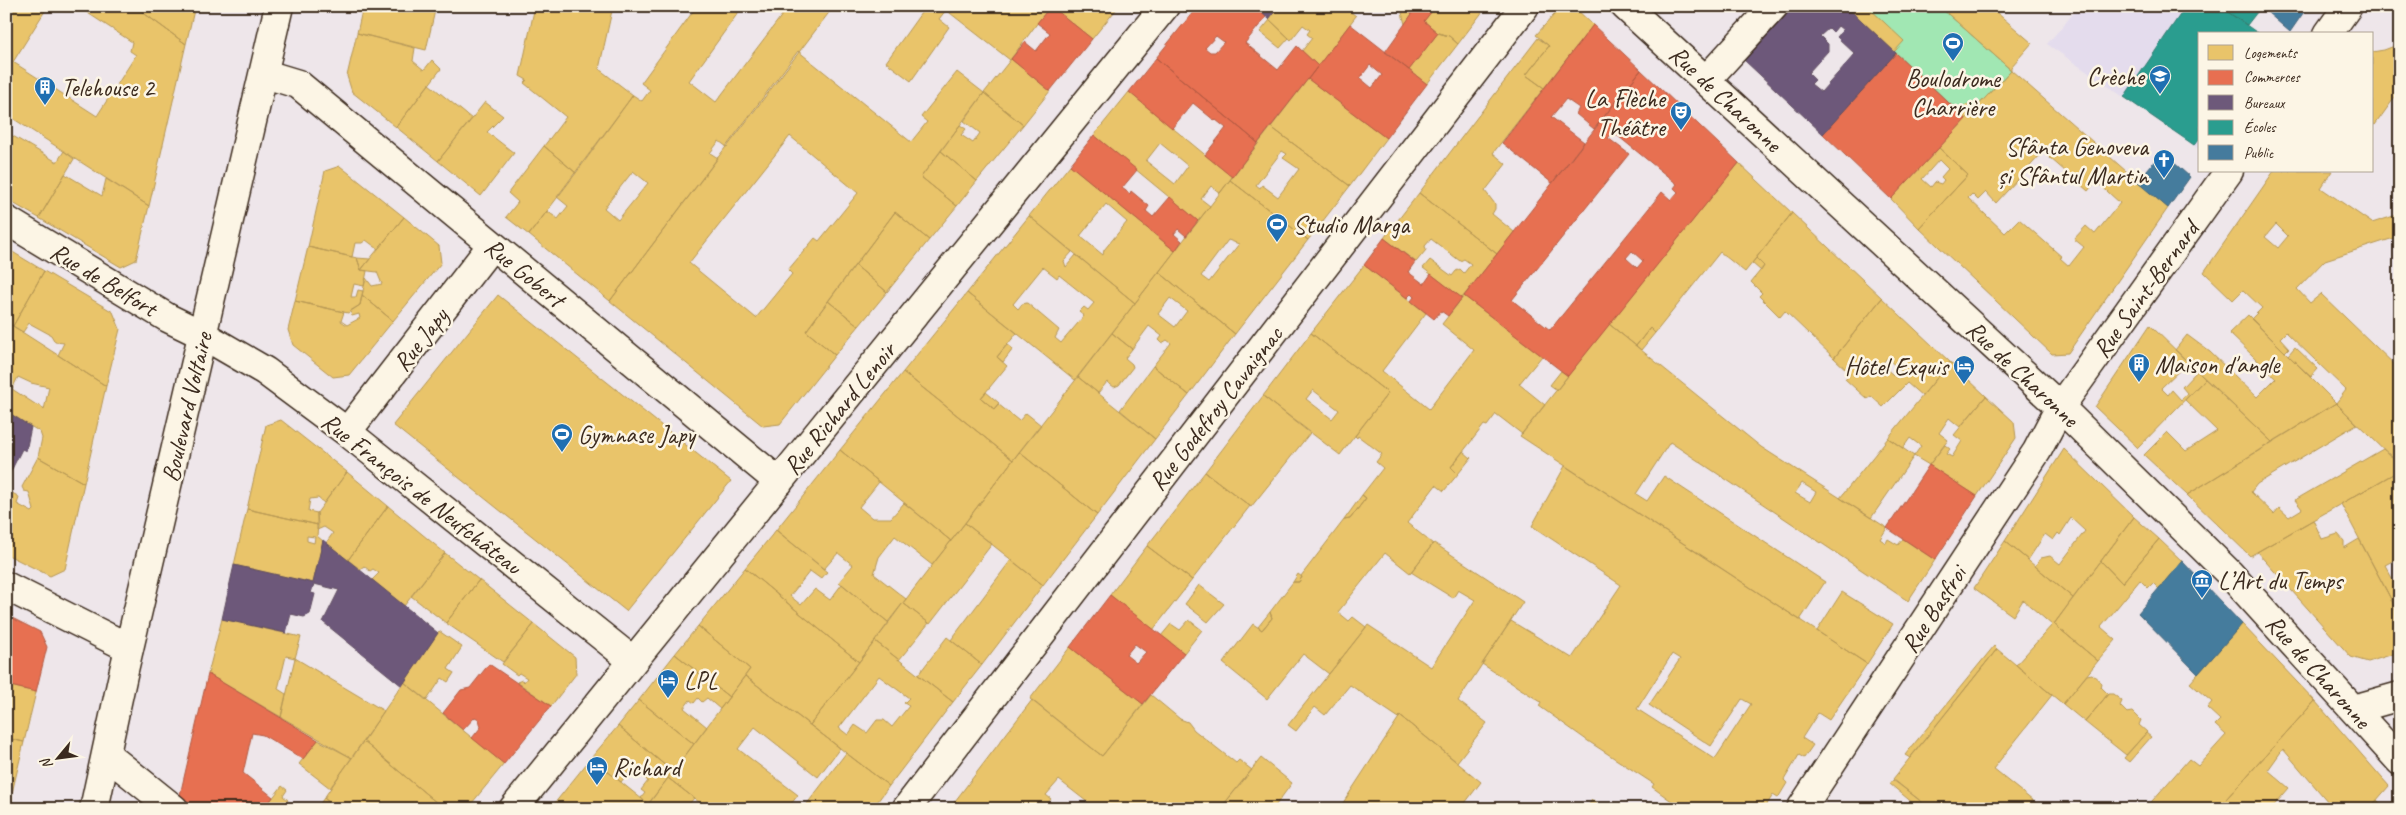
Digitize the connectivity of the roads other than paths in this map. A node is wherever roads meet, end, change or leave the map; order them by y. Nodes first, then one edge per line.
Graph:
1 (279, 6) edge
2 (1165, 6) edge
3 (1525, 6) edge
4 (1625, 6) edge
5 (1774, 6) edge
6 (2348, 6) edge
7 (2329, 32) edge
8 (265, 74) junction
9 (1706, 80) junction
10 (2228, 172) edge
11 (6, 220) edge
12 (492, 245) junction
13 (203, 335) junction
14 (2060, 407) junction
15 (348, 432) junction
16 (779, 482) junction
17 (6, 586) edge
18 (130, 648) junction
19 (633, 661) junction
20 (2400, 696) edge
21 (2354, 709) junction
22 (107, 755) junction
23 (2400, 761) edge
24 (1813, 804) edge
25 (94, 809) edge
26 (174, 809) edge
27 (513, 809) edge
28 (906, 809) edge

1 - 8 street, Boulevard Voltaire
2 - 16 street, Rue Richard Lenoir
3 - 28 street, Rue Godefroy Cavaignac
4 - 9 street, Rue de Charonne
5 - 9 street
6 - 7 street
8 - 12 street, Rue Gobert
8 - 13 street, Boulevard Voltaire
9 - 14 street, Rue de Charonne
10 - 14 street, Rue Saint-Bernard
11 - 13 street, Rue de Belfort
12 - 15 street, Rue Japy
12 - 16 street, Rue Gobert
13 - 15 street, Rue François de Neufchâteau
13 - 18 street, Boulevard Voltaire
14 - 21 street, Rue de Charonne
14 - 24 street, Rue Basfroi
15 - 19 street, Rue François de Neufchâteau
16 - 19 street, Rue Richard Lenoir
17 - 18 street
18 - 22 street, Boulevard Voltaire
19 - 27 street, Rue Richard Lenoir
20 - 21 street
21 - 23 street, Rue de Charonne
22 - 25 street, Boulevard Voltaire
22 - 26 street

